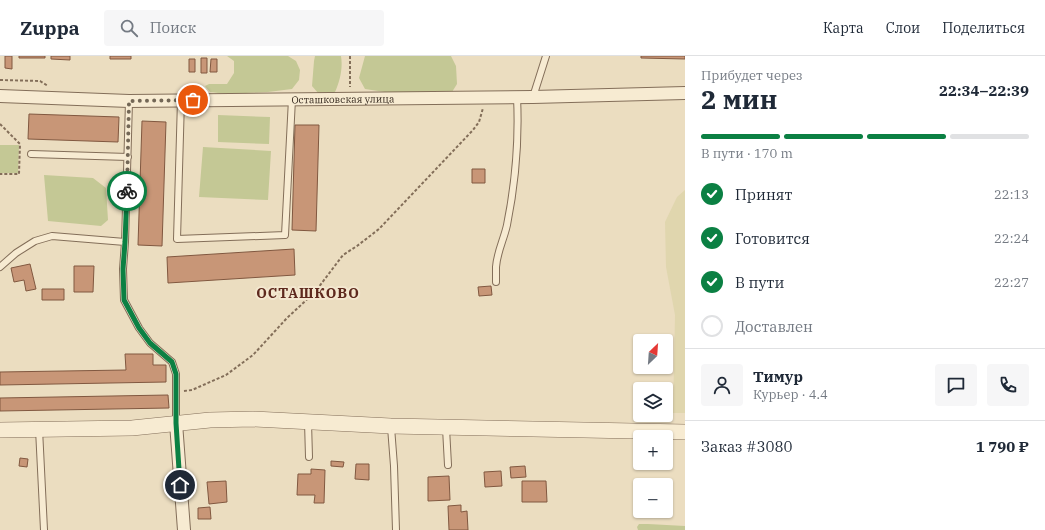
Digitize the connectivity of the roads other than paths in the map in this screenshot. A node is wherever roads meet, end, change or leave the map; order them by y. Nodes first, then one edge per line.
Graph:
1 (546, 56) edge
2 (685, 94) edge
3 (0, 96) edge
4 (517, 97) junction
5 (533, 97) junction
6 (292, 99) junction
7 (181, 100) junction
8 (129, 101) junction
9 (31, 154) dead end
10 (128, 157) junction
11 (125, 242) junction
12 (0, 265) edge
13 (496, 282) dead end
14 (308, 422) junction
15 (176, 423) junction
16 (391, 426) junction
17 (446, 427) junction
18 (39, 429) junction
19 (0, 430) edge
20 (685, 432) edge
21 (309, 457) dead end
22 (448, 464) dead end
23 (44, 530) edge
24 (184, 530) edge
25 (396, 530) edge

1 - 5 lane
2 - 5 street, Осташковская улица
3 - 8 street, Осташковская улица
4 - 5 street, Осташковская улица
4 - 6 street, Осташковская улица
4 - 13 lane
6 - 7 street, Осташковская улица
6 - 7 lane
7 - 8 street, Осташковская улица
8 - 10 lane
9 - 10 lane
10 - 11 lane
11 - 12 lane
11 - 15 lane
14 - 15 street
14 - 16 street
14 - 21 lane
15 - 18 street
15 - 24 street
16 - 17 street
16 - 25 lane
17 - 20 street
17 - 22 lane
18 - 19 street
18 - 23 lane

